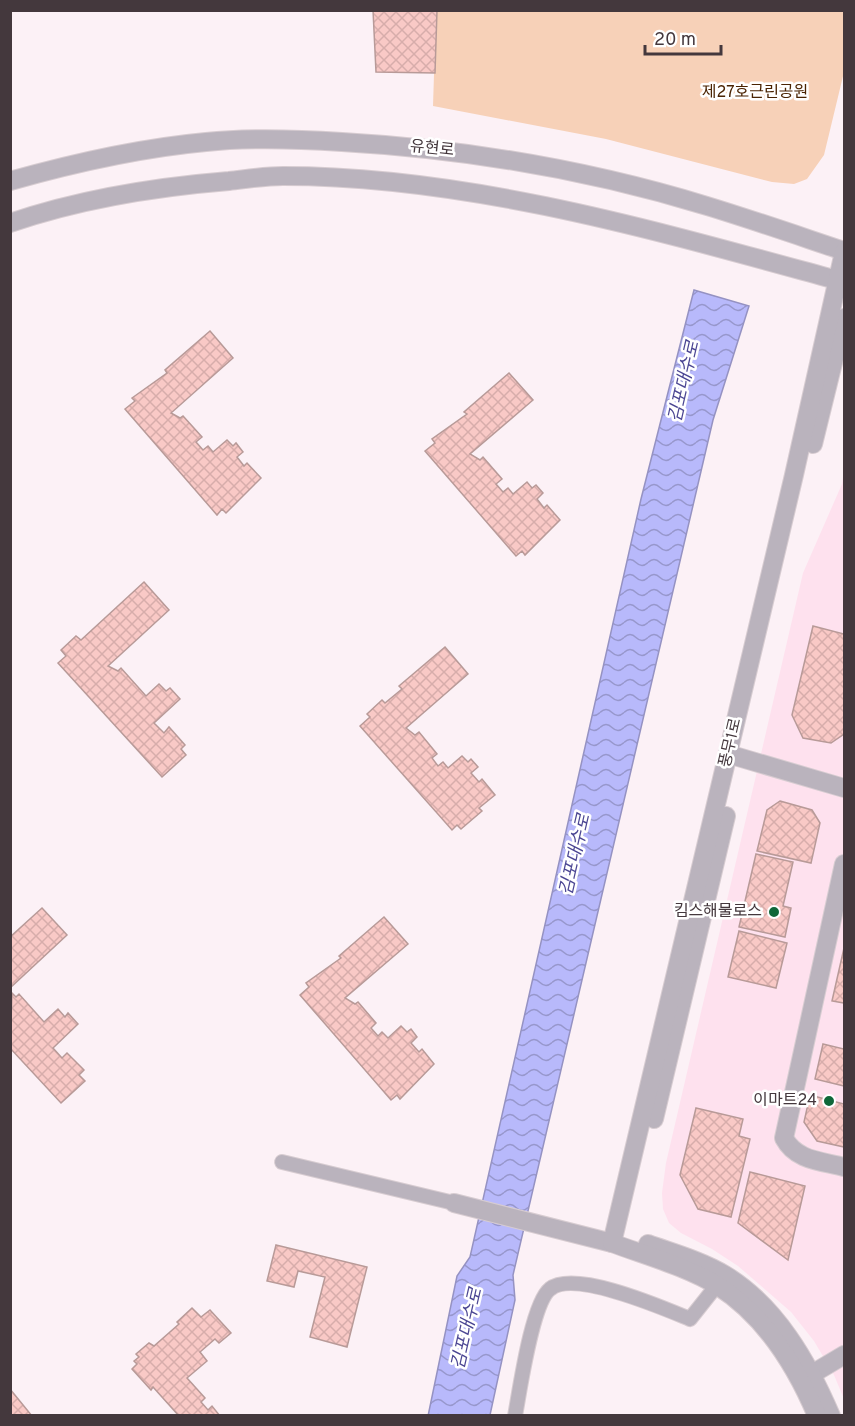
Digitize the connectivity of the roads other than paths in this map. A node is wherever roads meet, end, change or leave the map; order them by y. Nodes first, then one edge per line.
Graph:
1 (10, 181) edge
2 (10, 223) edge
3 (844, 252) edge
4 (841, 281) edge
5 (844, 318) edge
6 (734, 757) junction
7 (844, 788) edge
8 (844, 864) edge
9 (282, 1162) dead end
10 (844, 1167) edge
11 (454, 1203) joint
12 (613, 1238) junction
13 (717, 1286) junction
14 (844, 1355) edge
15 (807, 1376) junction
16 (515, 1416) edge
17 (817, 1416) edge
18 (831, 1416) edge

1 - 3 street, 유현로
2 - 4 street
3 - 4 street, 풍무1로
4 - 6 street, 풍무1로
5 - 6 street, 풍무1로
6 - 7 street
6 - 12 street, 풍무1로
8 - 10 street
9 - 11 lane
11 - 12 street
12 - 13 street
12 - 15 street
13 - 15 street
13 - 16 lane
14 - 15 street
15 - 17 street
15 - 18 street

